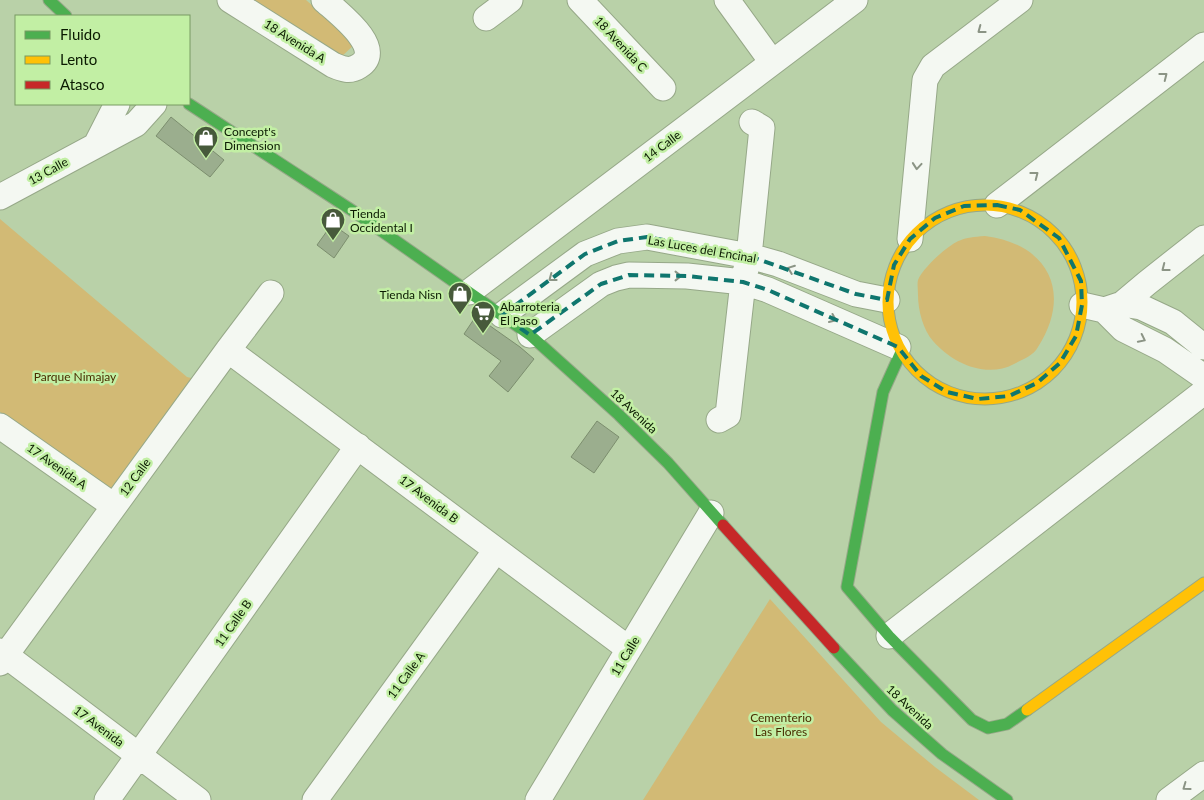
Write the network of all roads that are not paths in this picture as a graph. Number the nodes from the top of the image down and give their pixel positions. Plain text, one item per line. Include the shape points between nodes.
1 (49, 0) edge
2 (230, 0) edge
3 (324, 0) edge
4 (510, 0) edge
5 (580, 0) edge
6 (727, 0) edge
7 (855, 0) edge
8 (1020, 0) edge
9 (65, 15) edge
10 (486, 18) dead end
11 (1204, 45) edge
12 (772, 62) junction
13 (662, 88) dead end
14 (116, 105) edge
15 (153, 105) edge
16 (190, 105) edge
17 (752, 122) dead end
18 (96, 145) junction
19 (0, 197) edge
20 (997, 205) junction
21 (1204, 238) edge
22 (910, 239) junction
23 (585, 254) junction
24 (749, 256) junction
25 (743, 282) junction
26 (601, 284) junction
27 (469, 292) junction
28 (271, 293) dead end
29 (887, 300) junction
30 (1103, 307) junction
31 (502, 315) junction
32 (530, 335) junction
33 (1204, 347) edge
34 (228, 350) junction
35 (899, 350) junction
36 (1204, 377) edge
37 (1204, 392) edge
38 (719, 420) dead end
39 (0, 426) edge
40 (358, 446) junction
41 (114, 506) junction
42 (711, 513) junction
43 (496, 550) junction
44 (1204, 583) edge
45 (889, 636) junction
46 (629, 650) junction
47 (2, 657) edge
48 (139, 755) junction
49 (1204, 774) edge
50 (107, 800) edge
51 (198, 800) edge
52 (315, 800) edge
53 (538, 800) edge
54 (1007, 800) edge
55 (1169, 800) edge

1 - 9 street
2 - 3 street, 18 Avenida A via 333,65 353,70 363,64 368,54 366,43
4 - 10 street
5 - 13 street, 18 Avenida C
6 - 12 street
7 - 12 street, 14 Calle
8 -> 22 street via 933,66 925,80
20 -> 11 street
12 - 27 street, 14 Calle
14 - 18 street
15 - 18 street, 13 Calle via 136,124
16 - 27 street, 18 Avenida via 353,211
17 - 24 street via 762,128
18 - 19 street, 13 Calle
20 - 22 street via 964,206 935,218
20 - 30 street via 1020,210 1059,238 1072,258 1080,281
21 -> 30 street via 1147,283
22 - 29 street via 894,265
23 - 24 street, Las Luces del Encinal via 618,241 647,237
23 - 26 street
23 -> 31 street, Las Luces del Encinal
24 - 25 street
29 -> 24 street, Las Luces del Encinal via 856,294
26 -> 25 street, Las Luces del Encinal via 629,275 687,276
25 -> 35 street, Las Luces del Encinal via 768,290
25 - 38 street via 728,415
26 - 32 street, Las Luces del Encinal
27 - 31 street, 18 Avenida
28 - 34 street, 12 Calle
29 - 35 street via 891,330
30 - 33 street via 1141,307 1173,322
30 - 35 street via 1076,336 1060,363 1037,383 1009,396 978,399 947,392 921,376
30 -> 36 street via 1123,329 1165,350
31 - 32 street, 18 Avenida
32 - 42 street, 18 Avenida via 668,463
34 - 40 street, 17 Avenida B
34 - 41 street, 12 Calle
35 - 45 street via 883,392 848,587
37 - 45 street
39 - 41 street, 17 Avenida A
40 - 43 street, 17 Avenida B
40 - 48 street, 11 Calle B
41 - 47 street, 12 Calle
42 - 46 street, 11 Calle
42 - 54 street, 18 Avenida via 892,710 942,754
43 - 46 street, 17 Avenida B
43 - 52 street, 11 Calle A
44 - 45 street via 1007,724 988,728 972,720
46 - 53 street, 11 Calle
47 - 48 street, 17 Avenida
48 - 50 street, 11 Calle B
48 - 51 street, 17 Avenida
49 -> 55 street

